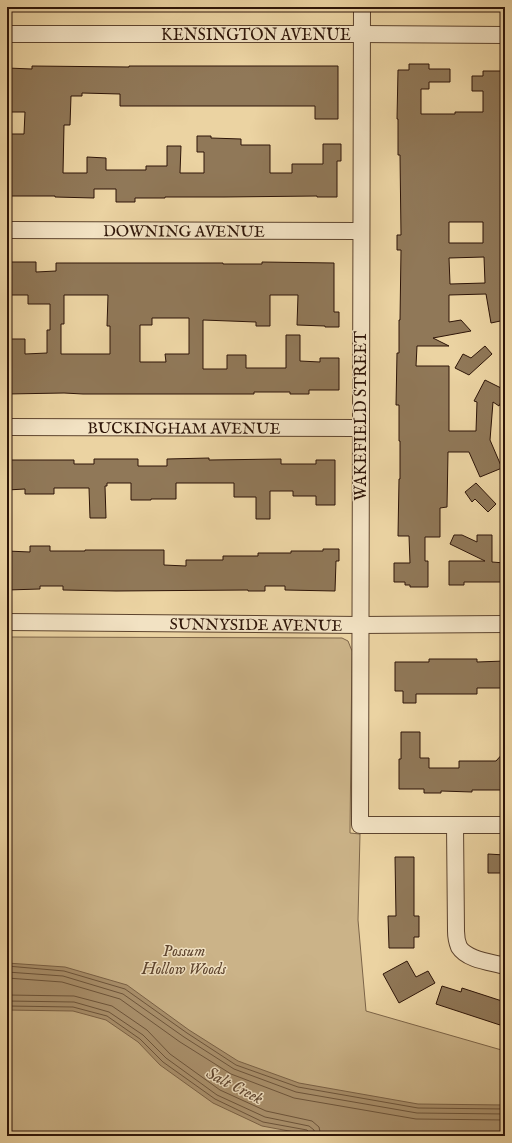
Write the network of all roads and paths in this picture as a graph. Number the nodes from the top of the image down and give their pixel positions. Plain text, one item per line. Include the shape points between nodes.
1 (362, 7) edge
2 (7, 34) edge
3 (362, 34) junction
4 (505, 35) edge
5 (7, 230) edge
6 (361, 231) junction
7 (7, 427) edge
8 (360, 428) junction
9 (7, 622) edge
10 (505, 624) edge
11 (360, 625) junction
12 (455, 825) junction
13 (505, 826) edge
14 (505, 966) edge

1 - 3 street, WAKEFIELD STREET
2 - 3 street, KENSINGTON AVENUE
3 - 4 street, KENSINGTON AVENUE
3 - 6 street, WAKEFIELD STREET
5 - 6 street, DOWNING AVENUE
6 - 8 street, WAKEFIELD STREET
7 - 8 street, BUCKINGHAM AVENUE
8 - 11 street, WAKEFIELD STREET
9 - 11 street, SUNNYSIDE AVENUE
10 - 11 street, SUNNYSIDE AVENUE
11 - 12 street, WAKEFIELD STREET via 360,825
12 - 13 street
12 - 14 street via 456,931 459,947 470,957

